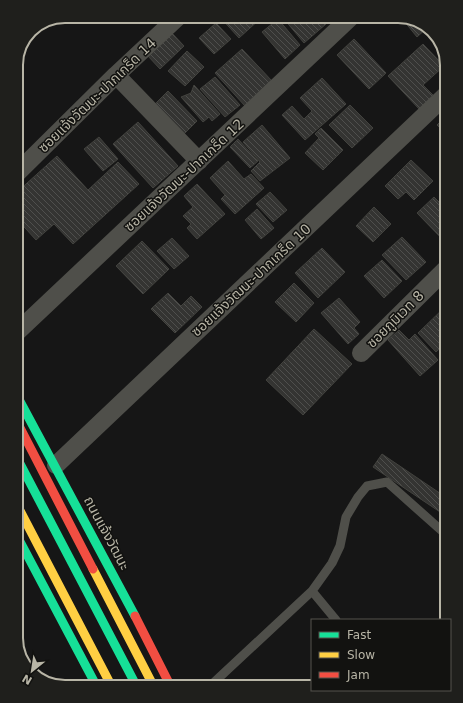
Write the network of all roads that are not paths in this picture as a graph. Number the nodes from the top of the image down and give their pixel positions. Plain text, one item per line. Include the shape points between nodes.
1 (172, 23) edge
2 (345, 23) edge
3 (116, 75) junction
4 (440, 101) edge
5 (199, 161) junction
6 (23, 164) edge
7 (440, 275) edge
8 (23, 326) edge
9 (361, 353) dead end
10 (23, 410) edge
11 (23, 431) edge
12 (23, 469) edge
13 (51, 473) junction
14 (23, 516) edge
15 (440, 529) edge
16 (23, 547) edge
17 (312, 591) junction
18 (335, 619) edge
19 (93, 680) edge
20 (108, 680) edge
21 (133, 680) edge
22 (151, 680) edge
23 (167, 680) edge
24 (217, 680) edge

1 - 3 street, ซอยแจ้งวัฒนะ-ปากเกร็ด 14
2 - 5 street, ซอยแจ้งวัฒนะ-ปากเกร็ด 12
3 - 5 street
3 - 6 street, ซอยแจ้งวัฒนะ-ปากเกร็ด 14
4 - 13 street, ซอยแจ้งวัฒนะ-ปากเกร็ด 10
5 - 8 street, ซอยแจ้งวัฒนะ-ปากเกร็ด 12
7 - 9 street, ซอยภูมิเวท 8
10 - 13 main road, ถนนแจ้งวัฒนะ
11 - 13 main road
12 - 21 main road
13 - 22 main road
13 - 23 main road, ถนนแจ้งวัฒนะ
14 - 20 main road
15 - 17 lane via 387,482 367,486 346,517 340,546 332,563
16 - 19 main road
17 - 18 lane
17 - 24 lane

